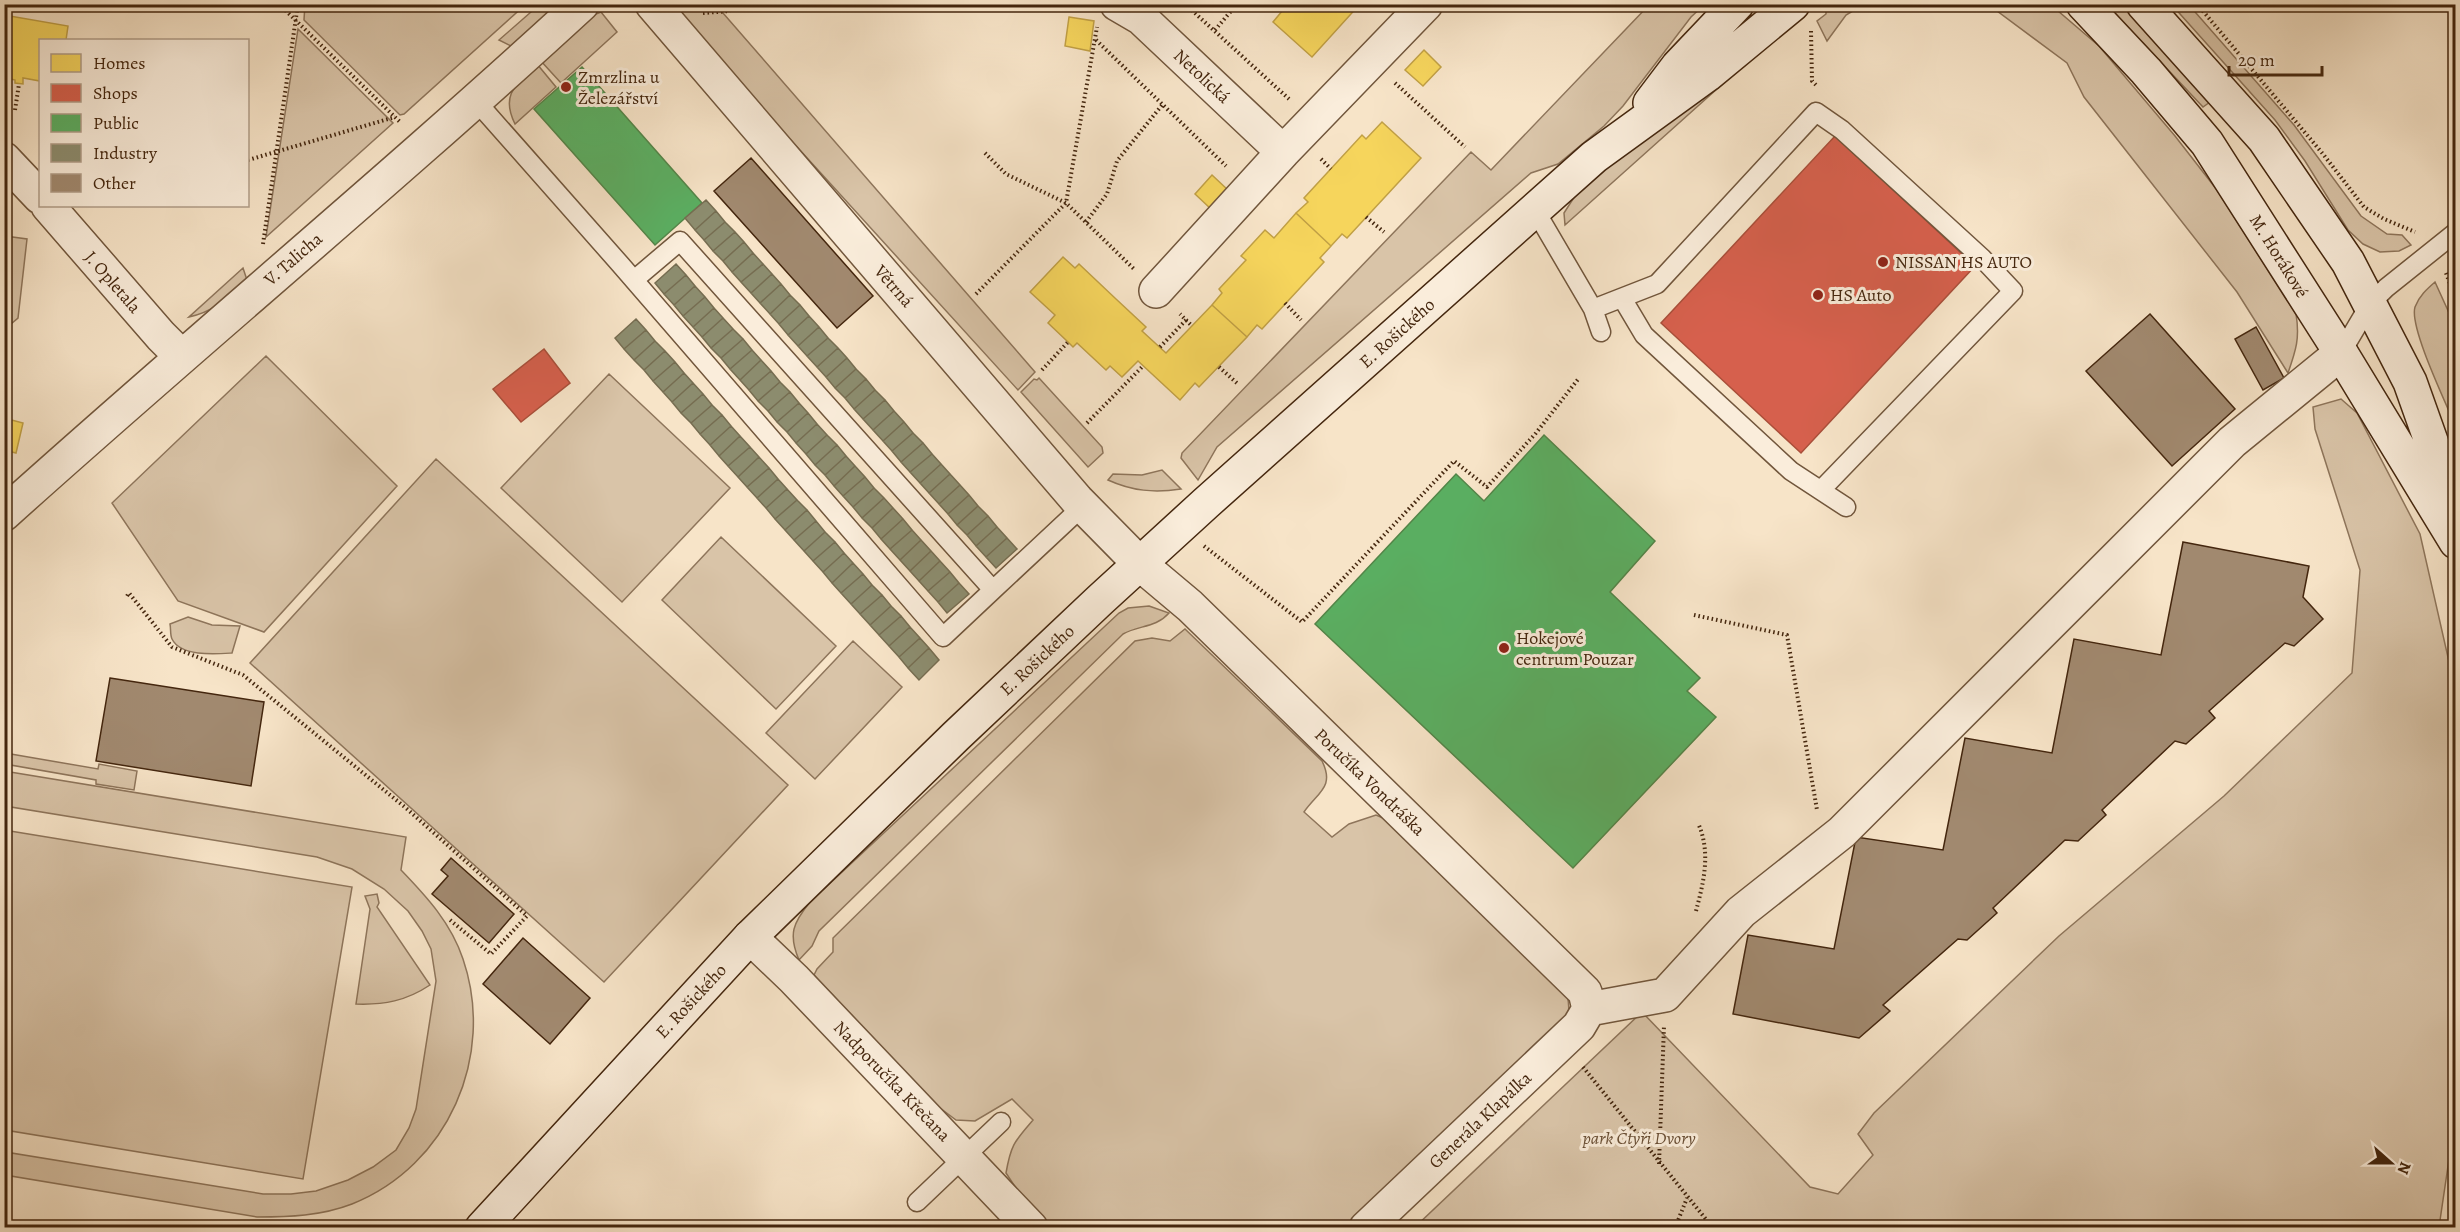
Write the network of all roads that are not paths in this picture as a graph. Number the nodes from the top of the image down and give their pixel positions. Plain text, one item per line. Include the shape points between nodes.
1 (582, 4) edge
2 (652, 4) edge
3 (1426, 4) edge
4 (1737, 4) edge
5 (2083, 4) edge
6 (2143, 4) edge
7 (1108, 10) edge
8 (1802, 14) edge
9 (476, 101) junction
10 (1629, 130) junction
11 (1283, 152) junction
12 (4, 159) edge
13 (39, 196) edge
14 (49, 207) edge
15 (1535, 210) junction
16 (2456, 232) edge
17 (634, 280) junction
18 (1156, 291) road end
19 (1622, 298) junction
20 (2370, 304) junction
21 (1593, 309) junction
22 (1601, 332) dead end
23 (2341, 353) junction
24 (181, 356) junction
25 (1821, 490) junction
26 (1083, 506) junction
27 (1846, 507) dead end
28 (4, 514) edge
29 (2452, 535) edge
30 (1140, 564) junction
31 (993, 590) junction
32 (750, 938) junction
33 (1589, 1009) junction
34 (1002, 1122) dead end
35 (965, 1158) junction
36 (917, 1202) dead end
37 (482, 1227) edge
38 (1031, 1227) edge
39 (1366, 1227) edge

1 - 9 street, V. Talicha
2 - 26 street, Větrná
3 - 11 street
4 - 10 street, E. Rošického via 1678,66
5 - 23 street, M. Horákové via 2146,70 2207,143
6 - 20 street, M. Horákové via 2264,139 2348,262
7 - 11 street, Netolická via 1141,18
8 - 10 street, E. Rošického
9 - 17 lane
9 - 24 street, V. Talicha
10 - 15 street, E. Rošického
11 - 18 street
12 - 13 street
14 - 24 street, J. Opletala
15 - 21 lane
15 - 30 street, E. Rošického
16 - 20 lane
17 - 31 lane via 680,241
17 - 31 lane via 944,638
19 - 21 lane
19 - 25 lane via 1644,335 1791,471
19 - 25 lane via 1657,284 1816,112 1842,130 1982,258 2013,291
20 - 23 lane
20 - 29 street, M. Horákové via 2410,382 2441,469
21 - 22 lane
23 - 29 street, M. Horákové
23 - 33 street via 2232,442 1842,832 1741,912 1665,995
24 - 28 street, V. Talicha
25 - 27 lane
26 - 30 street, Větrná
26 - 31 lane
30 - 32 street, E. Rošického via 956,736
30 - 33 street, Poručíka Vondráška via 1190,606 1585,992
32 - 35 street, Nadporučíka Křečana
32 - 37 street, E. Rošického
33 - 39 street, Generála Klapálka via 1579,1026
34 - 35 lane
35 - 36 lane
35 - 38 street, Nadporučíka Křečana

